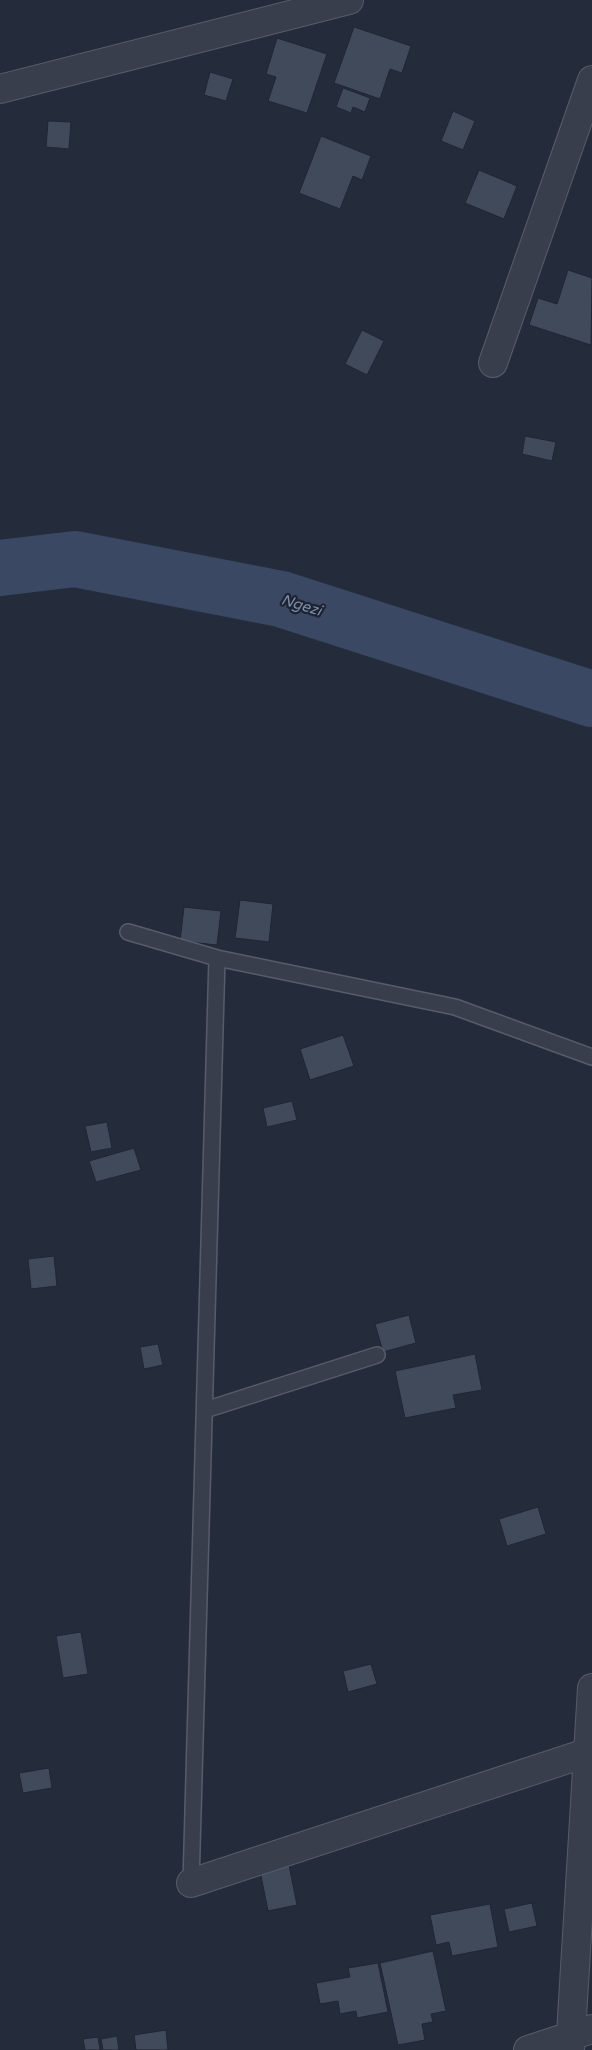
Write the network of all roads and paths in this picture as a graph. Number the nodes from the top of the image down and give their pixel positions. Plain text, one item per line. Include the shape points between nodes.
1 (349, 0) edge
2 (592, 80) edge
3 (0, 89) edge
4 (494, 363) dead end
5 (128, 932) dead end
6 (217, 958) junction
7 (592, 1057) edge
8 (377, 1355) dead end
9 (205, 1410) junction
10 (592, 1688) edge
11 (589, 1752) edge
12 (191, 1883) joint
13 (578, 2038) edge
14 (528, 2050) edge

1 - 3 street
2 - 4 street
5 - 6 lane
6 - 7 lane via 454,1008
6 - 9 lane
8 - 9 lane
9 - 12 lane
10 - 11 street
11 - 12 street
11 - 13 street
13 - 14 street

